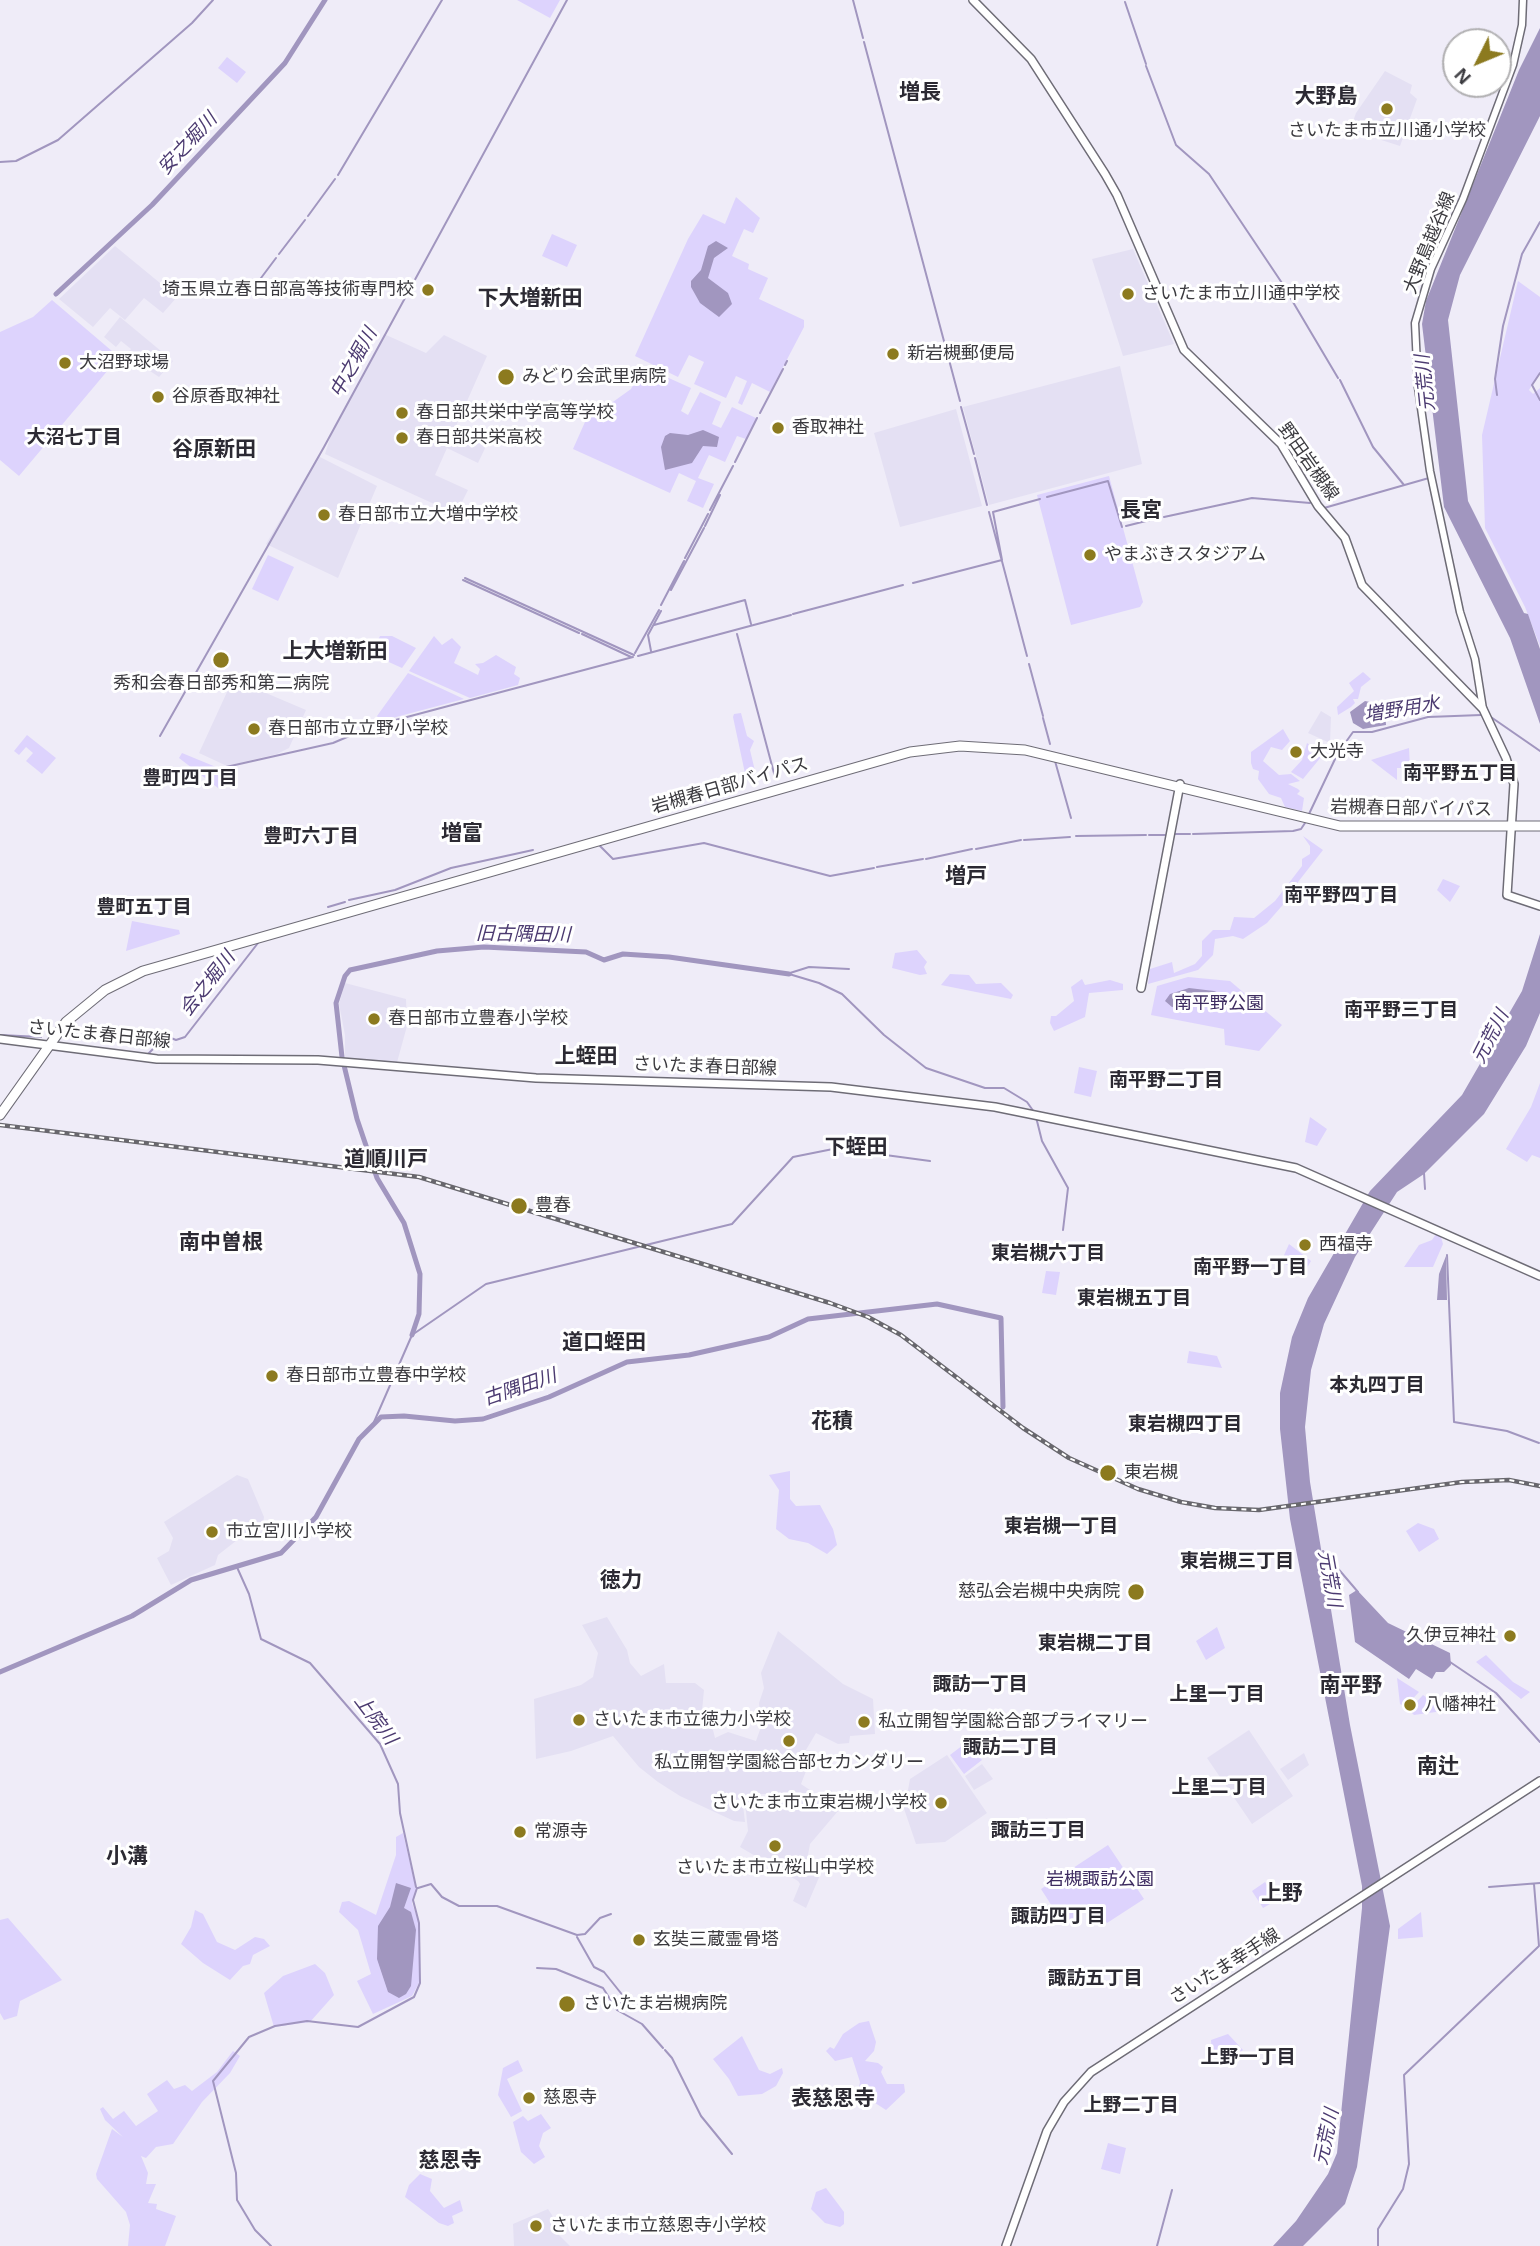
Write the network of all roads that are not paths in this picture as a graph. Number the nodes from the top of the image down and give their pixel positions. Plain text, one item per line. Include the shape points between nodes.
1 (973, 0) edge
2 (1523, 0) edge
3 (1483, 709) junction
4 (1179, 786) junction
5 (1540, 823) edge
6 (1513, 824) junction
7 (1540, 906) edge
8 (1141, 988) dead end
9 (0, 1039) edge
10 (46, 1045) junction
11 (0, 1107) edge
12 (0, 1115) edge
13 (1540, 1276) edge
14 (1540, 1781) edge
15 (1006, 2246) edge

1 - 3 main road, 野田岩槻線 via 1031,59 1105,174 1184,350 1280,443 1318,506 1345,538 1363,585
2 - 3 main road, 大野島越谷線 via 1513,65 1463,199 1431,269 1415,323 1430,471
3 - 6 main road, 野田岩槻線 via 1514,784
4 - 6 highway, 岩槻春日部バイパス via 1340,827
4 - 8 main road
4 - 10 highway, 岩槻春日部バイパス via 1006,743 961,741 909,748 142,967 87,998 63,1019
5 - 6 highway, 岩槻春日部バイパス
6 - 7 main road, 野田岩槻線 via 1507,895
9 - 10 main road, さいたま春日部線
10 - 11 highway, 岩槻春日部バイパス
10 - 12 highway, 岩槻春日部バイパス
10 - 13 main road, さいたま春日部線 via 157,1059 343,1062 536,1078 831,1087 983,1105 1283,1164
14 - 15 main road, さいたま幸手線 via 1105,2060 1079,2083 1058,2111 1042,2142

